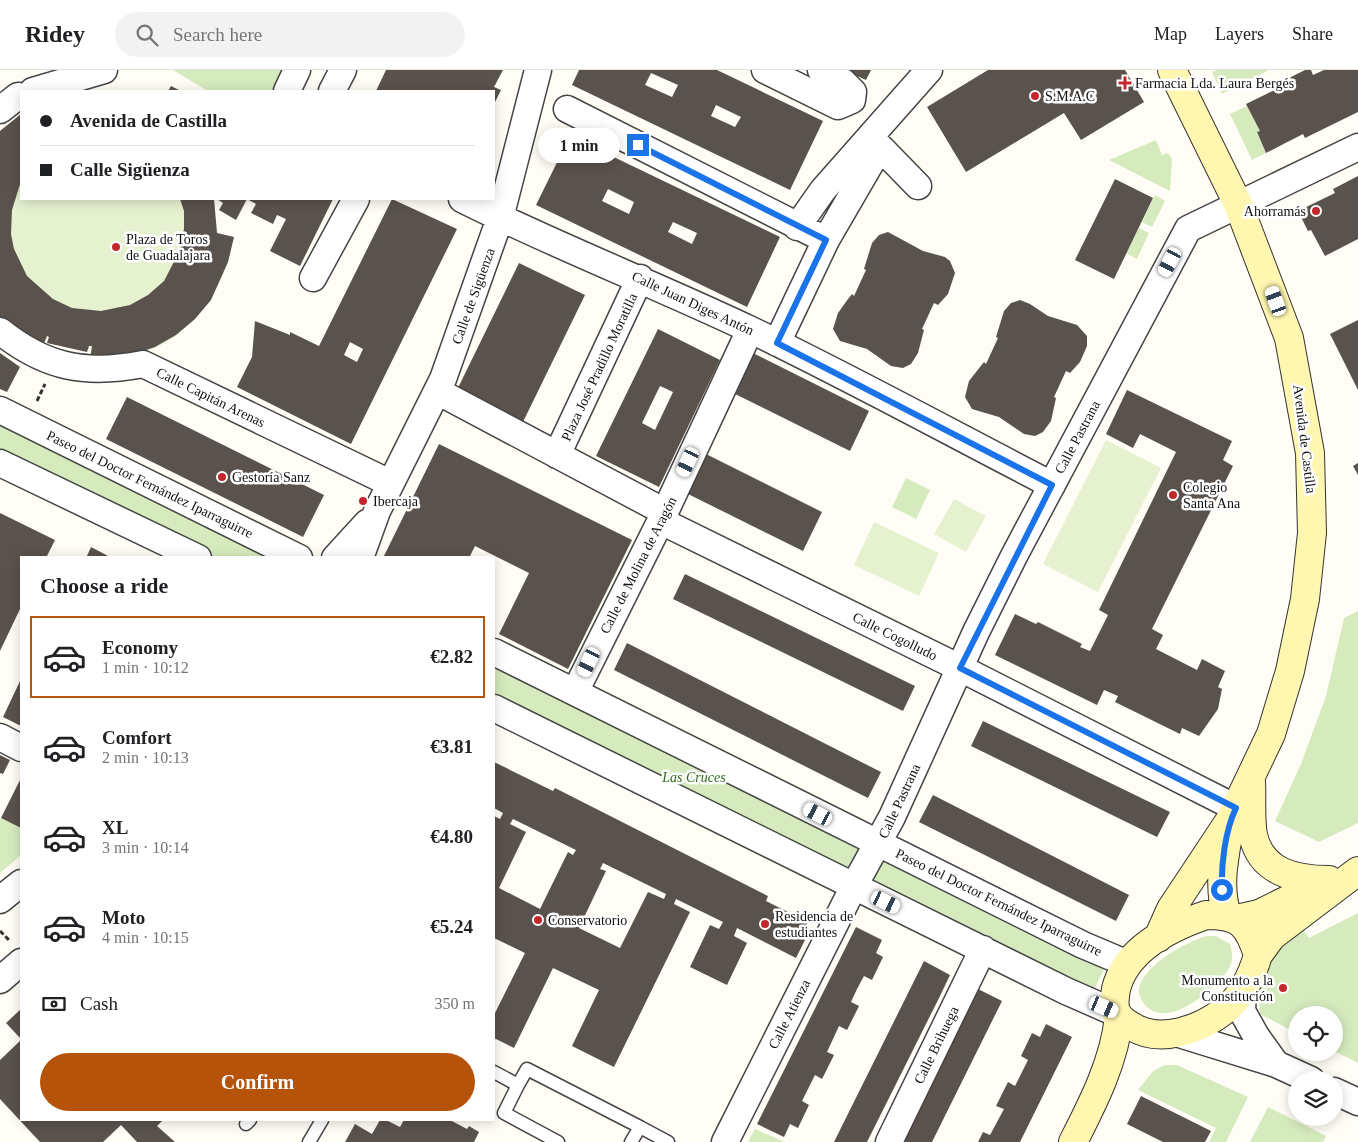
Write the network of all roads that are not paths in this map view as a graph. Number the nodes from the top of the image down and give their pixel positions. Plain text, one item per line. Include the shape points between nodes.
1 (104, 70) edge
2 (297, 70) edge
3 (343, 70) edge
4 (538, 70) edge
5 (765, 70) edge
6 (820, 70) edge
7 (929, 70) edge
8 (1172, 70) edge
9 (40, 90) edge
10 (287, 90) edge
11 (333, 90) edge
12 (567, 109) dead end
13 (1358, 147) edge
14 (918, 186) dead end
15 (355, 200) edge
16 (464, 200) edge
17 (1238, 204) junction
18 (500, 218) junction
19 (797, 227) junction
20 (826, 240) junction
21 (313, 278) dead end
22 (640, 278) junction
23 (750, 330) junction
24 (0, 332) edge
25 (777, 343) junction
26 (437, 391) junction
27 (0, 410) edge
28 (557, 455) junction
29 (0, 463) edge
30 (390, 483) junction
31 (1052, 485) junction
32 (377, 510) junction
33 (663, 516) junction
34 (194, 556) edge
35 (296, 556) edge
36 (337, 556) edge
37 (361, 556) edge
38 (495, 652) edge
39 (960, 668) junction
40 (575, 692) junction
41 (495, 708) edge
42 (0, 737) edge
43 (20, 747) edge
44 (1251, 780) junction
45 (1233, 814) junction
46 (879, 843) junction
47 (1357, 871) edge
48 (1329, 880) junction
49 (20, 884) edge
50 (854, 886) junction
51 (0, 900) edge
52 (1232, 917) junction
53 (1158, 938) junction
54 (983, 949) junction
55 (1258, 955) junction
56 (20, 963) edge
57 (1128, 964) junction
58 (0, 980) edge
59 (1243, 990) junction
60 (1118, 1014) junction
61 (1176, 1033) junction
62 (1149, 1034) junction
63 (1276, 1064) junction
64 (1291, 1071) edge
65 (495, 1073) edge
66 (518, 1085) junction
67 (1343, 1095) edge
68 (1358, 1102) edge
69 (1090, 1107) junction
70 (321, 1121) edge
71 (640, 1127) junction
72 (309, 1142) edge
73 (558, 1142) edge
74 (632, 1142) edge
75 (668, 1142) edge
76 (725, 1142) edge
77 (888, 1142) edge
78 (1074, 1142) edge

1 - 9 street
2 - 10 street
3 - 11 street
4 - 18 street, Calle de Sigüenza
5 - 6 street via 838,106 852,100 853,92 843,82
7 - 19 street via 823,190
8 - 17 street, Avenida de Castilla
12 - 19 street
13 - 17 street, Calle Pastrana
14 - 20 street via 880,147
15 - 21 street
16 - 18 street, Calle Juan Diges Antón
17 - 31 street, Calle Pastrana via 1188,229
17 - 44 street, Avenida de Castilla via 1289,338 1310,453 1313,492 1305,599 1294,653 1271,734
18 - 22 street, Calle Juan Diges Antón
18 - 26 street, Calle de Sigüenza
19 - 20 street
20 - 25 street
22 - 23 street, Calle Juan Diges Antón
22 - 28 street, Plaza José Pradillo Moratilla
23 - 25 street, Calle Juan Diges Antón
23 - 33 street, Calle de Molina de Aragón
24 - 30 street, Calle Capitán Arenas via 20,348 55,364 84,370 114,370 143,364
25 - 31 street, Calle Juan Diges Antón
26 - 28 street, Plaza José Pradillo Moratilla
26 - 30 street, Calle de Sigüenza
27 - 35 street, Paseo del Doctor Fernández Iparraguirre
28 - 33 street, Plaza José Pradillo Moratilla
29 - 34 street
30 - 32 street, Calle de Sigüenza
31 - 39 street, Calle Pastrana
32 - 36 street, Calle de Sigüenza
32 - 37 street, Calle de Sigüenza
33 - 39 street, Calle Cogolludo
33 - 40 street, Calle de Molina de Aragón
38 - 40 street, Paseo del Doctor Fernández Iparraguirre
39 - 45 street, Calle Cogolludo
39 - 46 street, Calle Pastrana
40 - 46 street, Paseo del Doctor Fernández Iparraguirre
41 - 50 street
42 - 43 street
44 - 45 street, Avenida de Castilla
44 - 48 street via 1253,836 1270,865 1286,875 1307,880
45 - 52 street, Avenida de Castilla via 1222,878 1223,902
45 - 53 street, Avenida de Castilla via 1171,909
46 - 50 street, Calle Pastrana
46 - 57 street, Paseo del Doctor Fernández Iparraguirre via 1074,941
47 - 48 street
47 - 55 street via 1272,936
48 - 52 street via 1258,914
49 - 51 street
50 - 54 street
50 - 76 street, Calle Atienza
52 - 53 street via 1206,915 1183,923
52 - 55 street via 1252,936
53 - 57 street
54 - 60 street
54 - 77 street, Calle Brihuega
55 - 59 street
56 - 58 street
57 - 60 street via 1114,1000
59 - 61 street via 1225,1010
59 - 63 street via 1242,1011
60 - 62 street via 1126,1024
60 - 69 street via 1111,1053
61 - 62 street
61 - 63 street
62 - 69 street via 1126,1054
63 - 64 street
65 - 66 lane
66 - 71 lane via 527,1068
66 - 73 lane via 504,1113
67 - 68 street
69 - 78 street
70 - 72 lane
71 - 74 lane
71 - 75 lane

